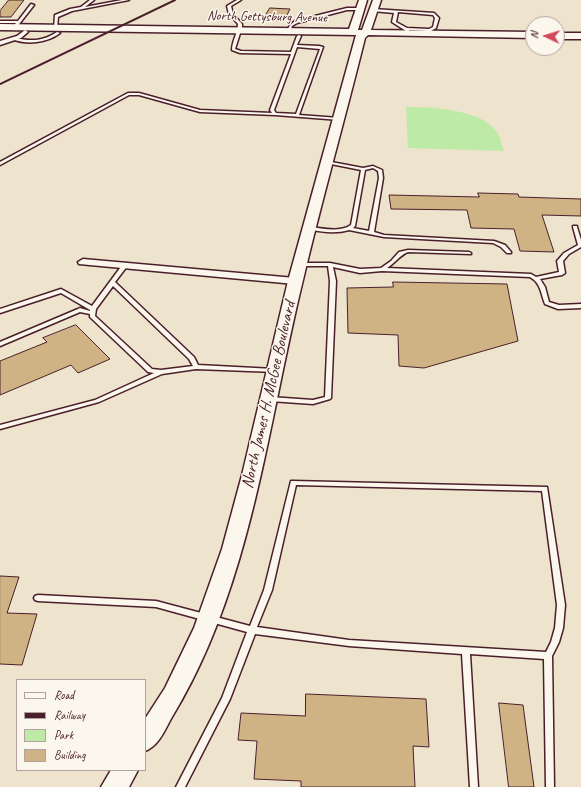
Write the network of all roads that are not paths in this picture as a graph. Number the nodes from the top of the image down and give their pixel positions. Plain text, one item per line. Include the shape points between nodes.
1 (92, 0) edge
2 (127, 0) edge
3 (240, 0) edge
4 (363, 0) edge
5 (377, 0) edge
6 (32, 5) dead end
7 (81, 8) junction
8 (359, 9) junction
9 (373, 10) junction
10 (394, 11) junction
11 (0, 22) edge
12 (16, 25) junction
13 (0, 27) edge
14 (56, 30) junction
15 (289, 31) junction
16 (407, 31) junction
17 (0, 32) edge
18 (25, 32) junction
19 (431, 32) junction
20 (239, 33) junction
21 (360, 34) junction
22 (525, 35) edge
23 (565, 36) edge
24 (581, 36) edge
25 (14, 39) junction
26 (525, 40) edge
27 (298, 41) junction
28 (565, 41) edge
29 (581, 41) edge
30 (0, 44) edge
31 (293, 53) junction
32 (275, 114) junction
33 (298, 116) junction
34 (338, 119) junction
35 (328, 162) junction
36 (0, 164) edge
37 (363, 169) junction
38 (575, 227) dead end
39 (309, 228) junction
40 (350, 229) junction
41 (371, 234) junction
42 (509, 252) dead end
43 (469, 253) dead end
44 (83, 262) dead end
45 (299, 264) junction
46 (125, 265) junction
47 (330, 265) junction
48 (382, 269) junction
49 (537, 278) junction
50 (295, 281) junction
51 (112, 282) junction
52 (581, 306) edge
53 (0, 311) edge
54 (92, 311) junction
55 (0, 344) edge
56 (196, 367) junction
57 (161, 372) junction
58 (274, 372) junction
59 (268, 399) junction
60 (0, 427) edge
61 (38, 598) dead end
62 (209, 618) junction
63 (252, 630) junction
64 (466, 652) junction
65 (548, 656) junction
66 (146, 738) edge
67 (125, 771) edge
68 (114, 787) edge
69 (180, 787) edge
70 (474, 787) edge
71 (550, 787) edge

1 - 7 lane
2 - 7 lane
3 - 20 lane via 229,8 240,24
4 - 8 main road, North James H. McGee Boulevard
5 - 9 main road, North James H. McGee Boulevard
6 - 12 lane
7 - 14 lane via 56,16
8 - 15 lane via 347,9 296,22
8 - 21 main road, North James H. McGee Boulevard
9 - 10 lane
9 - 21 main road, North James H. McGee Boulevard
10 - 16 lane via 397,12 394,22
10 - 19 lane via 434,14 437,18
11 - 12 lane
12 - 13 main road, North Gettysburg Avenue
12 - 14 main road, North Gettysburg Avenue
14 - 18 main road, North Gettysburg Avenue
14 - 20 main road, North Gettysburg Avenue
14 - 25 lane via 49,40 32,42
15 - 20 main road, North Gettysburg Avenue
15 - 21 main road, North Gettysburg Avenue
16 - 19 main road, North Gettysburg Avenue
16 - 21 main road, North Gettysburg Avenue
17 - 18 main road, North Gettysburg Avenue
18 - 25 street
19 - 22 main road, North Gettysburg Avenue
20 - 27 main road, North Gettysburg Avenue
20 - 31 lane via 233,49 235,51
21 - 26 main road, North Gettysburg Avenue
21 - 27 main road, North Gettysburg Avenue
21 - 34 main road, North James H. McGee Boulevard
23 - 24 main road
25 - 30 street
27 - 31 lane
27 - 33 lane via 322,48
28 - 29 main road
31 - 32 lane via 272,110
32 - 33 lane
32 - 36 lane via 208,112 139,94 128,94
33 - 34 lane
34 - 35 main road, North James H. McGee Boulevard
35 - 37 lane
35 - 39 main road, North James H. McGee Boulevard
37 - 40 lane via 353,226
37 - 41 lane via 373,167 382,173
38 - 49 lane via 580,245 564,255 560,261 562,273
39 - 40 lane
39 - 45 main road, North James H. McGee Boulevard
40 - 41 lane
41 - 42 lane via 494,242
43 - 48 lane via 408,251 401,253
44 - 46 street
45 - 47 lane
45 - 50 main road, North James H. McGee Boulevard
46 - 50 street
46 - 51 lane
47 - 48 lane via 360,271
47 - 59 lane via 333,282 328,398 313,402
48 - 49 lane
49 - 52 lane via 541,282 547,303 558,307
50 - 58 main road, North James H. McGee Boulevard
51 - 54 lane
51 - 56 lane via 192,358
53 - 54 lane via 61,291
54 - 55 lane via 80,310
54 - 57 lane via 92,316 150,371
56 - 57 lane
56 - 58 lane
57 - 60 lane via 97,400
58 - 59 main road, North James H. McGee Boulevard
59 - 62 main road, North James H. McGee Boulevard via 232,549
61 - 62 lane via 156,604
62 - 63 lane
62 - 66 main road, North James H. McGee Boulevard via 173,695
63 - 64 lane via 349,643
63 - 65 lane via 268,590 293,483 545,489 561,605 556,642
63 - 69 lane via 226,699
64 - 65 lane
64 - 70 lane
65 - 71 lane
67 - 68 main road

